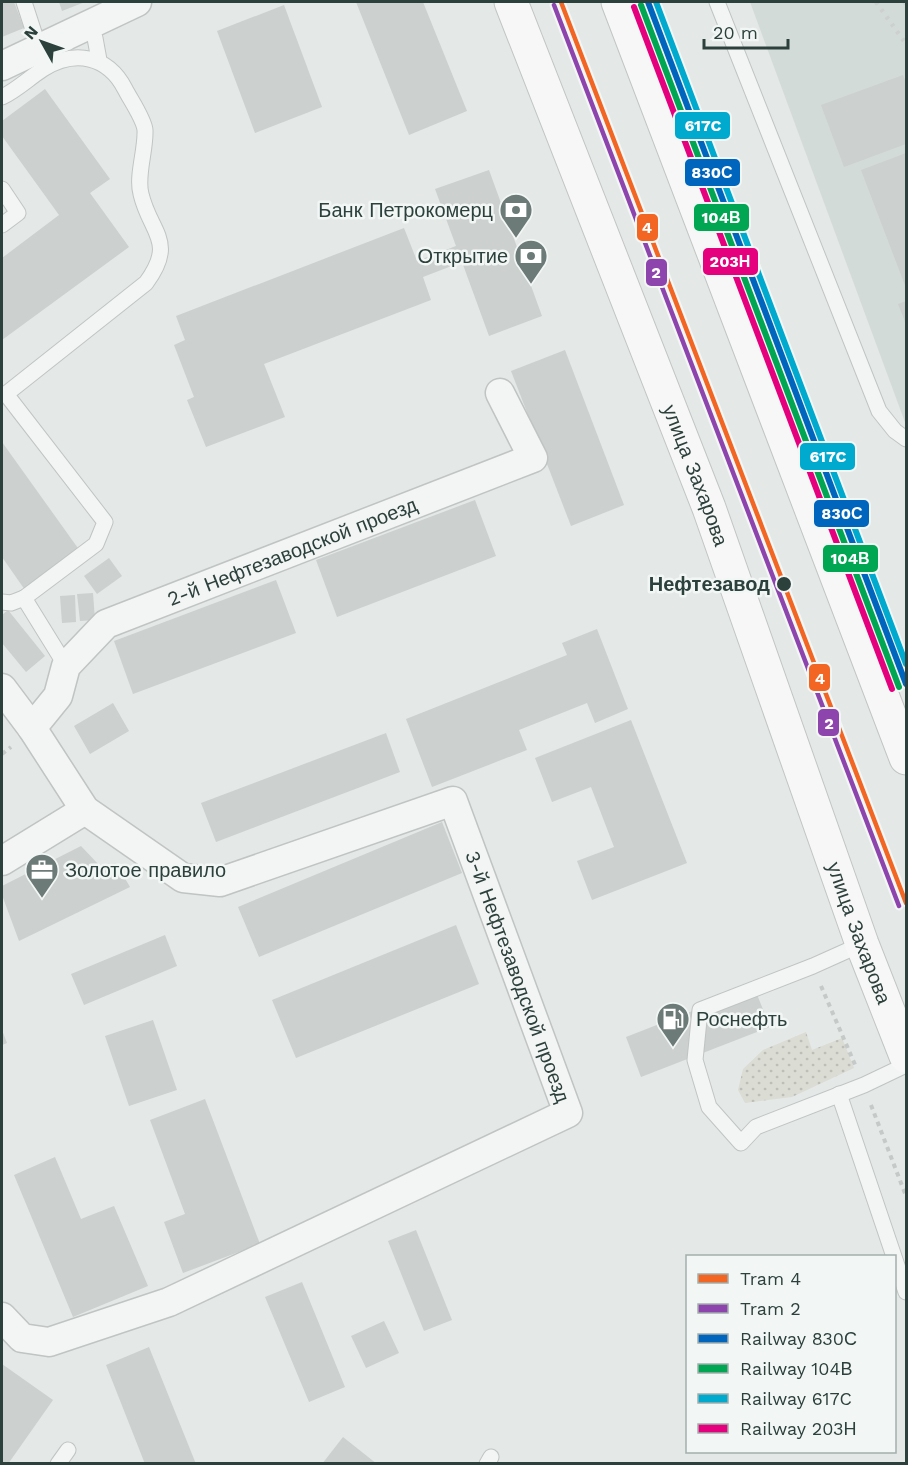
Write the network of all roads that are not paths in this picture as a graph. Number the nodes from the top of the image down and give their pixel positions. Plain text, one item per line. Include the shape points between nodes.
1 (24, 2) edge
2 (137, 2) edge
3 (511, 2) edge
4 (618, 2) edge
5 (717, 2) edge
6 (87, 24) junction
7 (39, 48) junction
8 (99, 60) junction
9 (2, 66) edge
10 (2, 97) edge
11 (2, 189) edge
12 (2, 225) edge
13 (500, 393) dead end
14 (906, 439) edge
15 (24, 598) junction
16 (2, 602) edge
17 (66, 666) junction
18 (2, 688) edge
19 (32, 728) junction
20 (906, 758) edge
21 (86, 810) junction
22 (2, 861) edge
23 (862, 944) junction
24 (906, 1056) edge
25 (906, 1065) edge
26 (839, 1094) junction
27 (893, 1255) edge
28 (896, 1262) edge
29 (906, 1292) edge
30 (2, 1317) edge
31 (68, 1450) dead end
32 (58, 1464) edge

1 - 7 lane
2 - 6 street
3 - 23 main road, улица Захарова via 709,508
4 - 20 main road
5 - 14 lane via 879,411
6 - 7 street
6 - 8 lane via 95,38
7 - 9 street
8 - 10 lane via 68,60 45,68
8 - 15 lane via 118,76 145,128 140,193 161,242 158,267 146,283 6,394 105,522 96,544
11 - 12 lane via 18,213
13 - 17 street, 2-й Нефтезаводской проезд via 533,458 106,624
15 - 16 lane
15 - 17 lane
17 - 19 street, 2-й Нефтезаводской проезд via 58,696
18 - 19 street
19 - 21 street
21 - 22 street
21 - 30 street, 3-й Нефтезаводской проезд via 183,878 220,882 453,801 568,1113 169,1302 49,1342 22,1338
23 - 24 main road, улица Захарова
23 - 26 lane via 700,1010 695,1060 709,1107 741,1143 756,1127
25 - 26 lane
26 - 27 lane
28 - 29 lane
31 - 32 lane

